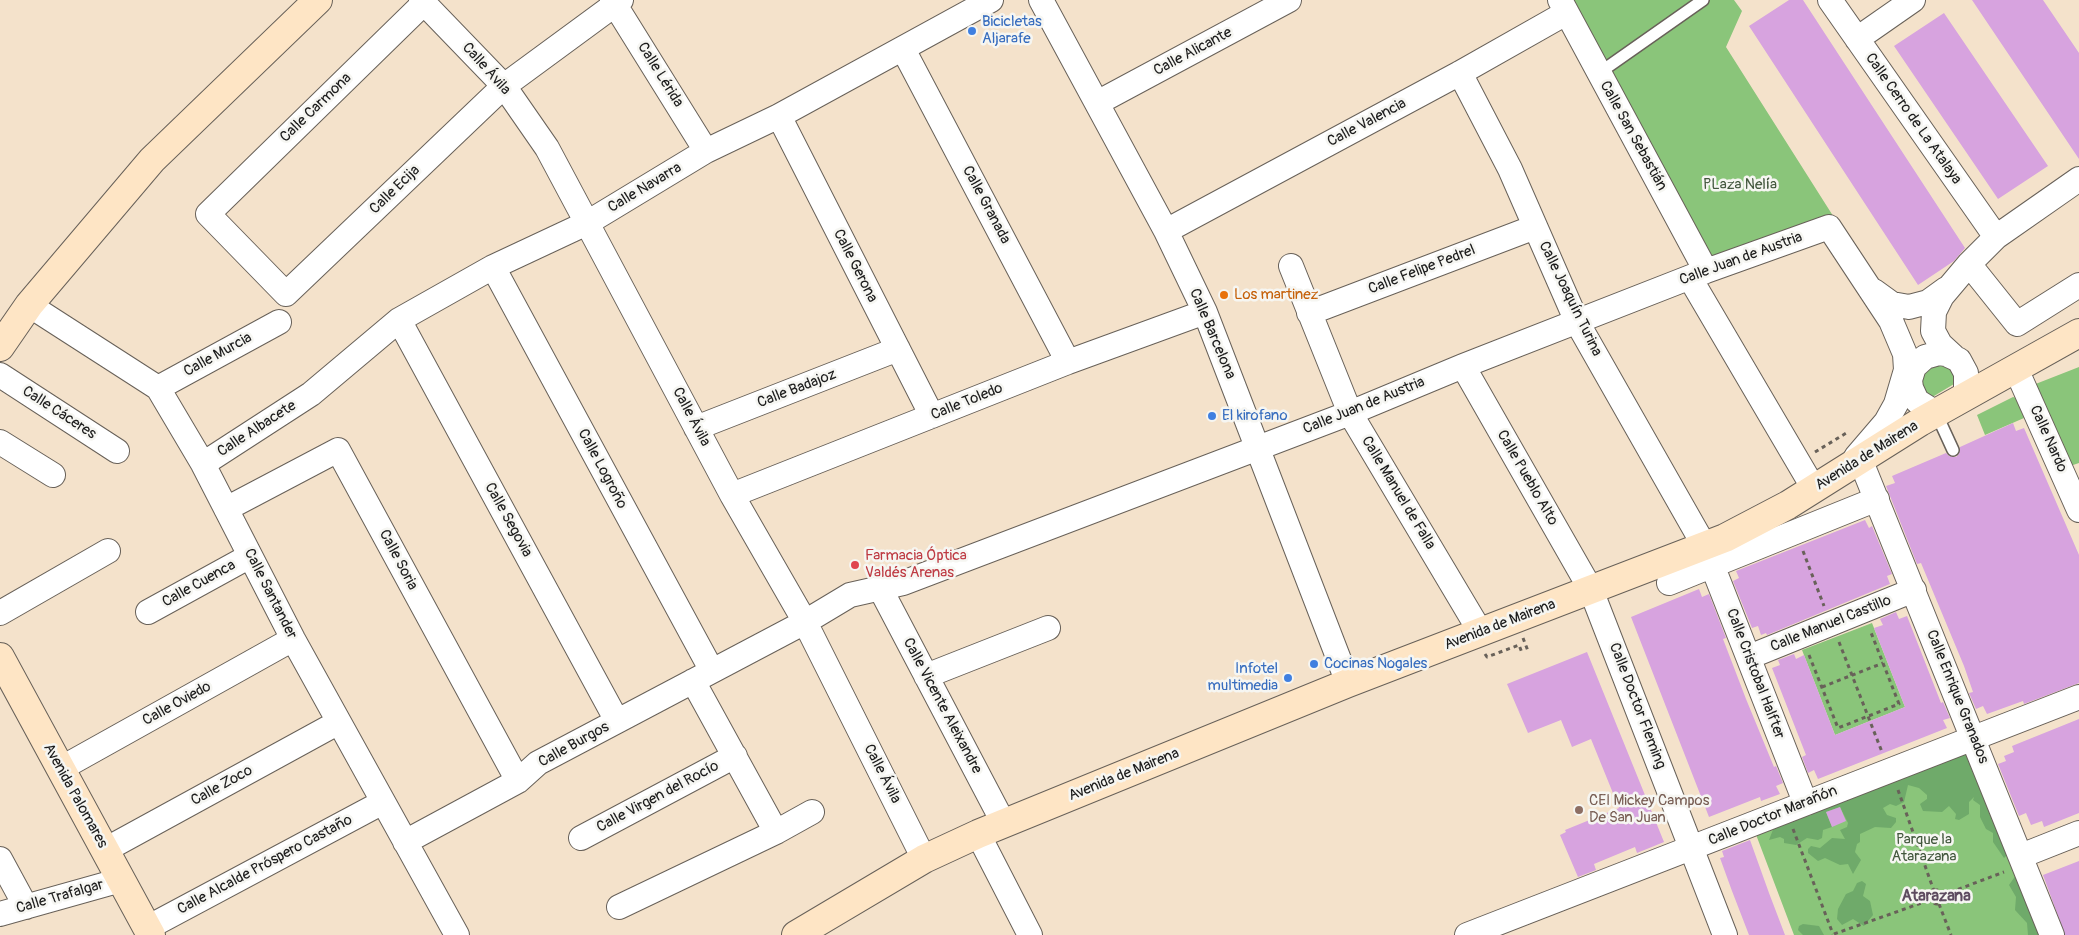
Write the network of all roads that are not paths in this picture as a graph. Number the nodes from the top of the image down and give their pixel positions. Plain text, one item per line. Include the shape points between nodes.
1 (318, 0) edge
2 (991, 0) edge
3 (1042, 0) edge
4 (1289, 0) edge
5 (1703, 0) edge
6 (1830, 0) edge
7 (1913, 0) edge
8 (423, 1) edge
9 (616, 1) edge
10 (1563, 6) edge
11 (1857, 39) junction
12 (903, 49) junction
13 (1460, 73) junction
14 (1599, 73) junction
15 (504, 86) junction
16 (1097, 103) junction
17 (779, 116) junction
18 (706, 151) junction
19 (2079, 179) edge
20 (587, 223) junction
21 (1535, 226) junction
22 (1166, 231) junction
23 (1996, 237) junction
24 (1969, 264) junction
25 (1291, 266) dead end
26 (492, 267) junction
27 (1698, 274) junction
28 (1952, 282) junction
29 (2079, 285) edge
30 (1870, 286) junction
31 (286, 294) joint
32 (29, 305) junction
33 (1922, 309) junction
34 (1205, 312) junction
35 (1309, 313) junction
36 (399, 320) junction
37 (279, 322) dead end
38 (1577, 322) junction
39 (2079, 332) edge
40 (1936, 338) junction
41 (0, 347) edge
42 (898, 350) junction
43 (1952, 356) junction
44 (1905, 358) junction
45 (1068, 362) junction
46 (1463, 366) junction
47 (2016, 369) junction
48 (0, 375) edge
49 (158, 388) junction
50 (1910, 388) junction
51 (311, 394) joint
52 (1966, 396) junction
53 (1350, 413) junction
54 (1936, 413) junction
55 (932, 416) junction
56 (696, 428) junction
57 (0, 442) edge
58 (1258, 447) junction
59 (1953, 450) dead end
60 (117, 451) dead end
61 (203, 464) junction
62 (1849, 466) junction
63 (53, 475) dead end
64 (2072, 477) edge
65 (1814, 489) junction
66 (732, 495) junction
67 (1877, 498) junction
68 (226, 509) junction
69 (2079, 510) edge
70 (108, 551) dead end
71 (250, 556) junction
72 (1709, 556) junction
73 (1669, 583) dead end
74 (880, 588) junction
75 (1591, 590) junction
76 (1914, 590) junction
77 (148, 612) dead end
78 (0, 613) edge
79 (805, 622) junction
80 (1048, 628) dead end
81 (1481, 633) junction
82 (293, 640) junction
83 (0, 657) edge
84 (1748, 657) junction
85 (702, 676) junction
86 (926, 676) junction
87 (1348, 683) junction
88 (2079, 697) edge
89 (617, 721) junction
90 (339, 722) junction
91 (1973, 737) junction
92 (735, 756) junction
93 (60, 769) junction
94 (518, 781) junction
95 (383, 802) junction
96 (1795, 806) junction
97 (812, 812) dead end
98 (1004, 824) junction
99 (776, 832) junction
100 (2079, 833) edge
101 (978, 834) junction
102 (580, 838) dead end
103 (405, 842) junction
104 (1692, 848) junction
105 (105, 850) junction
106 (924, 858) junction
107 (0, 859) edge
108 (2022, 861) junction
109 (121, 880) junction
110 (26, 907) junction
111 (619, 907) dead end
112 (0, 914) edge
113 (149, 931) edge
114 (457, 935) edge
115 (796, 935) edge
116 (1030, 935) edge
117 (1467, 935) edge
118 (1725, 935) edge
119 (2052, 935) edge

1 - 32 street via 152,160
2 - 12 street, Calle Navarra
3 - 16 street, Calle Barcelona
4 - 16 street, Calle Alicante
5 - 14 lane
6 - 11 street, Calle Cerro de La Atalaya
7 - 11 street
8 - 15 street, Calle Ávila
8 - 31 street, Calle Carmona via 208,214
9 - 15 street, Calle Ecija
9 - 18 street, Calle Lérida
10 - 13 street, Calle Valencia
10 - 14 street, Calle San Sebastián
11 - 23 street, Calle Cerro de La Atalaya
12 - 17 street, Calle Navarra
12 - 45 street, Calle Granada
13 - 21 street, Calle Joaquín Turina via 1510,169
13 - 22 street, Calle Valencia
14 - 27 street, Calle San Sebastián
15 - 20 street, Calle Ávila via 547,148
15 - 31 street, Calle Ecija
16 - 22 street, Calle Barcelona
17 - 18 street, Calle Navarra
17 - 42 street, Calle Gerona
18 - 20 street, Calle Navarra
19 - 23 street
20 - 26 street, Calle Navarra
20 - 56 street, Calle Ávila
21 - 35 street, Calle Felipe Pedrel
21 - 38 street, Calle Joaquín Turina
22 - 34 street, Calle Barcelona
23 - 24 street
24 - 28 street
24 - 29 street via 2017,324
25 - 35 street, Calle Manuel de Falla
26 - 36 street, Calle Navarra
26 - 85 street, Calle Logroño
27 - 30 street, Calle Juan de Austria via 1829,227
27 - 38 street, Calle Juan de Austria
27 - 65 street, Calle San Sebastián
28 - 33 street
28 - 40 street via 1934,312 1932,323
30 - 33 street via 1892,304
30 - 44 street via 1897,330
32 - 41 street
32 - 49 street, Calle Santander
33 - 40 street
33 - 44 street via 1907,336
34 - 45 street, Calle Toledo
34 - 58 street, Calle Barcelona
35 - 53 street, Calle Manuel de Falla
36 - 51 street, Calle Navarra
36 - 89 street, Calle Segovia
37 - 49 street, Calle Murcia
38 - 46 street, Calle Juan de Austria
38 - 72 street, Calle Joaquín Turina
39 - 47 street, Avenida de Mairena
40 - 43 street
42 - 55 street, Calle Gerona
42 - 56 street, Calle Badajoz
43 - 50 street via 1938,353 1919,361 1911,374
43 - 52 street via 1966,373
44 - 50 street
44 - 62 street via 1902,386 1886,422
45 - 55 street, Calle Toledo
46 - 53 street, Calle Juan de Austria
46 - 75 street, Calle Pueblo Alto
47 - 52 street, Avenida de Mairena
47 - 64 street, Calle Nardo
48 - 60 street, Calle Cáceres
49 - 61 street, Calle Santander
50 - 54 street via 1917,401
51 - 61 street, Calle Albacete
52 - 54 street, Avenida de Mairena
53 - 58 street, Calle Juan de Austria
53 - 81 street, Calle Manuel de Falla
54 - 59 lane
54 - 62 street, Avenida de Mairena
55 - 66 street, Calle Toledo
56 - 66 street, Calle Ávila
57 - 63 street
58 - 74 street, Calle Juan de Austria via 903,583
58 - 87 street, Calle Barcelona
61 - 68 street, Calle Santander
62 - 65 street, Avenida de Mairena
62 - 67 street, Calle Enrique Granados
64 - 69 street, Calle Nardo
65 - 72 street, Avenida de Mairena
66 - 79 street, Calle Ávila
67 - 72 street via 1795,531
67 - 76 street, Calle Enrique Granados
68 - 71 street, Calle Santander
68 - 94 street, Calle Soria via 338,450
70 - 78 street
71 - 77 street, Calle Cuenca
71 - 82 street, Calle Santander
72 - 73 street
72 - 75 street, Avenida de Mairena
72 - 84 street, Calle Cristobal Halfter
74 - 79 street, Calle Juan de Austria via 850,595
74 - 86 street, Calle Vicente Aleixandre
75 - 81 street, Avenida de Mairena
75 - 104 street, Calle Doctor Fleming
76 - 84 street, Calle Manuel Castillo
76 - 91 street, Calle Enrique Granados
79 - 85 street, Calle Burgos
79 - 106 street, Calle Ávila
80 - 86 street
81 - 87 street, Avenida de Mairena
82 - 90 street, Calle Santander
82 - 93 street, Calle Oviedo
83 - 93 street, Avenida Palomares
84 - 96 street, Calle Cristobal Halfter
85 - 89 street, Calle Burgos
85 - 92 street
86 - 98 street, Calle Vicente Aleixandre
87 - 98 street, Avenida de Mairena
88 - 91 street, Calle Doctor Marañón
89 - 94 street, Calle Burgos via 538,763
90 - 95 street, Calle Santander
90 - 105 street, Calle Zoco
91 - 96 street, Calle Doctor Marañón
91 - 108 street, Calle Enrique Granados
92 - 99 street
92 - 102 street, Calle Virgen del Rocío
93 - 105 street, Avenida Palomares
94 - 103 street, Calle Burgos
95 - 103 street, Calle Santander
95 - 113 street, Calle Alcalde Próspero Castaño
96 - 104 street, Calle Doctor Marañón
97 - 99 street
98 - 101 street, Avenida de Mairena
99 - 111 street
100 - 108 street
101 - 106 street, Avenida de Mairena
101 - 116 street
103 - 114 street, Calle Santander
104 - 117 street, Calle Doctor Marañón
104 - 118 street, Calle Doctor Fleming
105 - 109 street, Avenida Palomares
106 - 115 street, Avenida de Mairena
107 - 110 street
108 - 119 street, Calle Enrique Granados
109 - 110 street, Calle Trafalgar
109 - 113 street, Avenida Palomares
110 - 112 street, Calle Trafalgar

